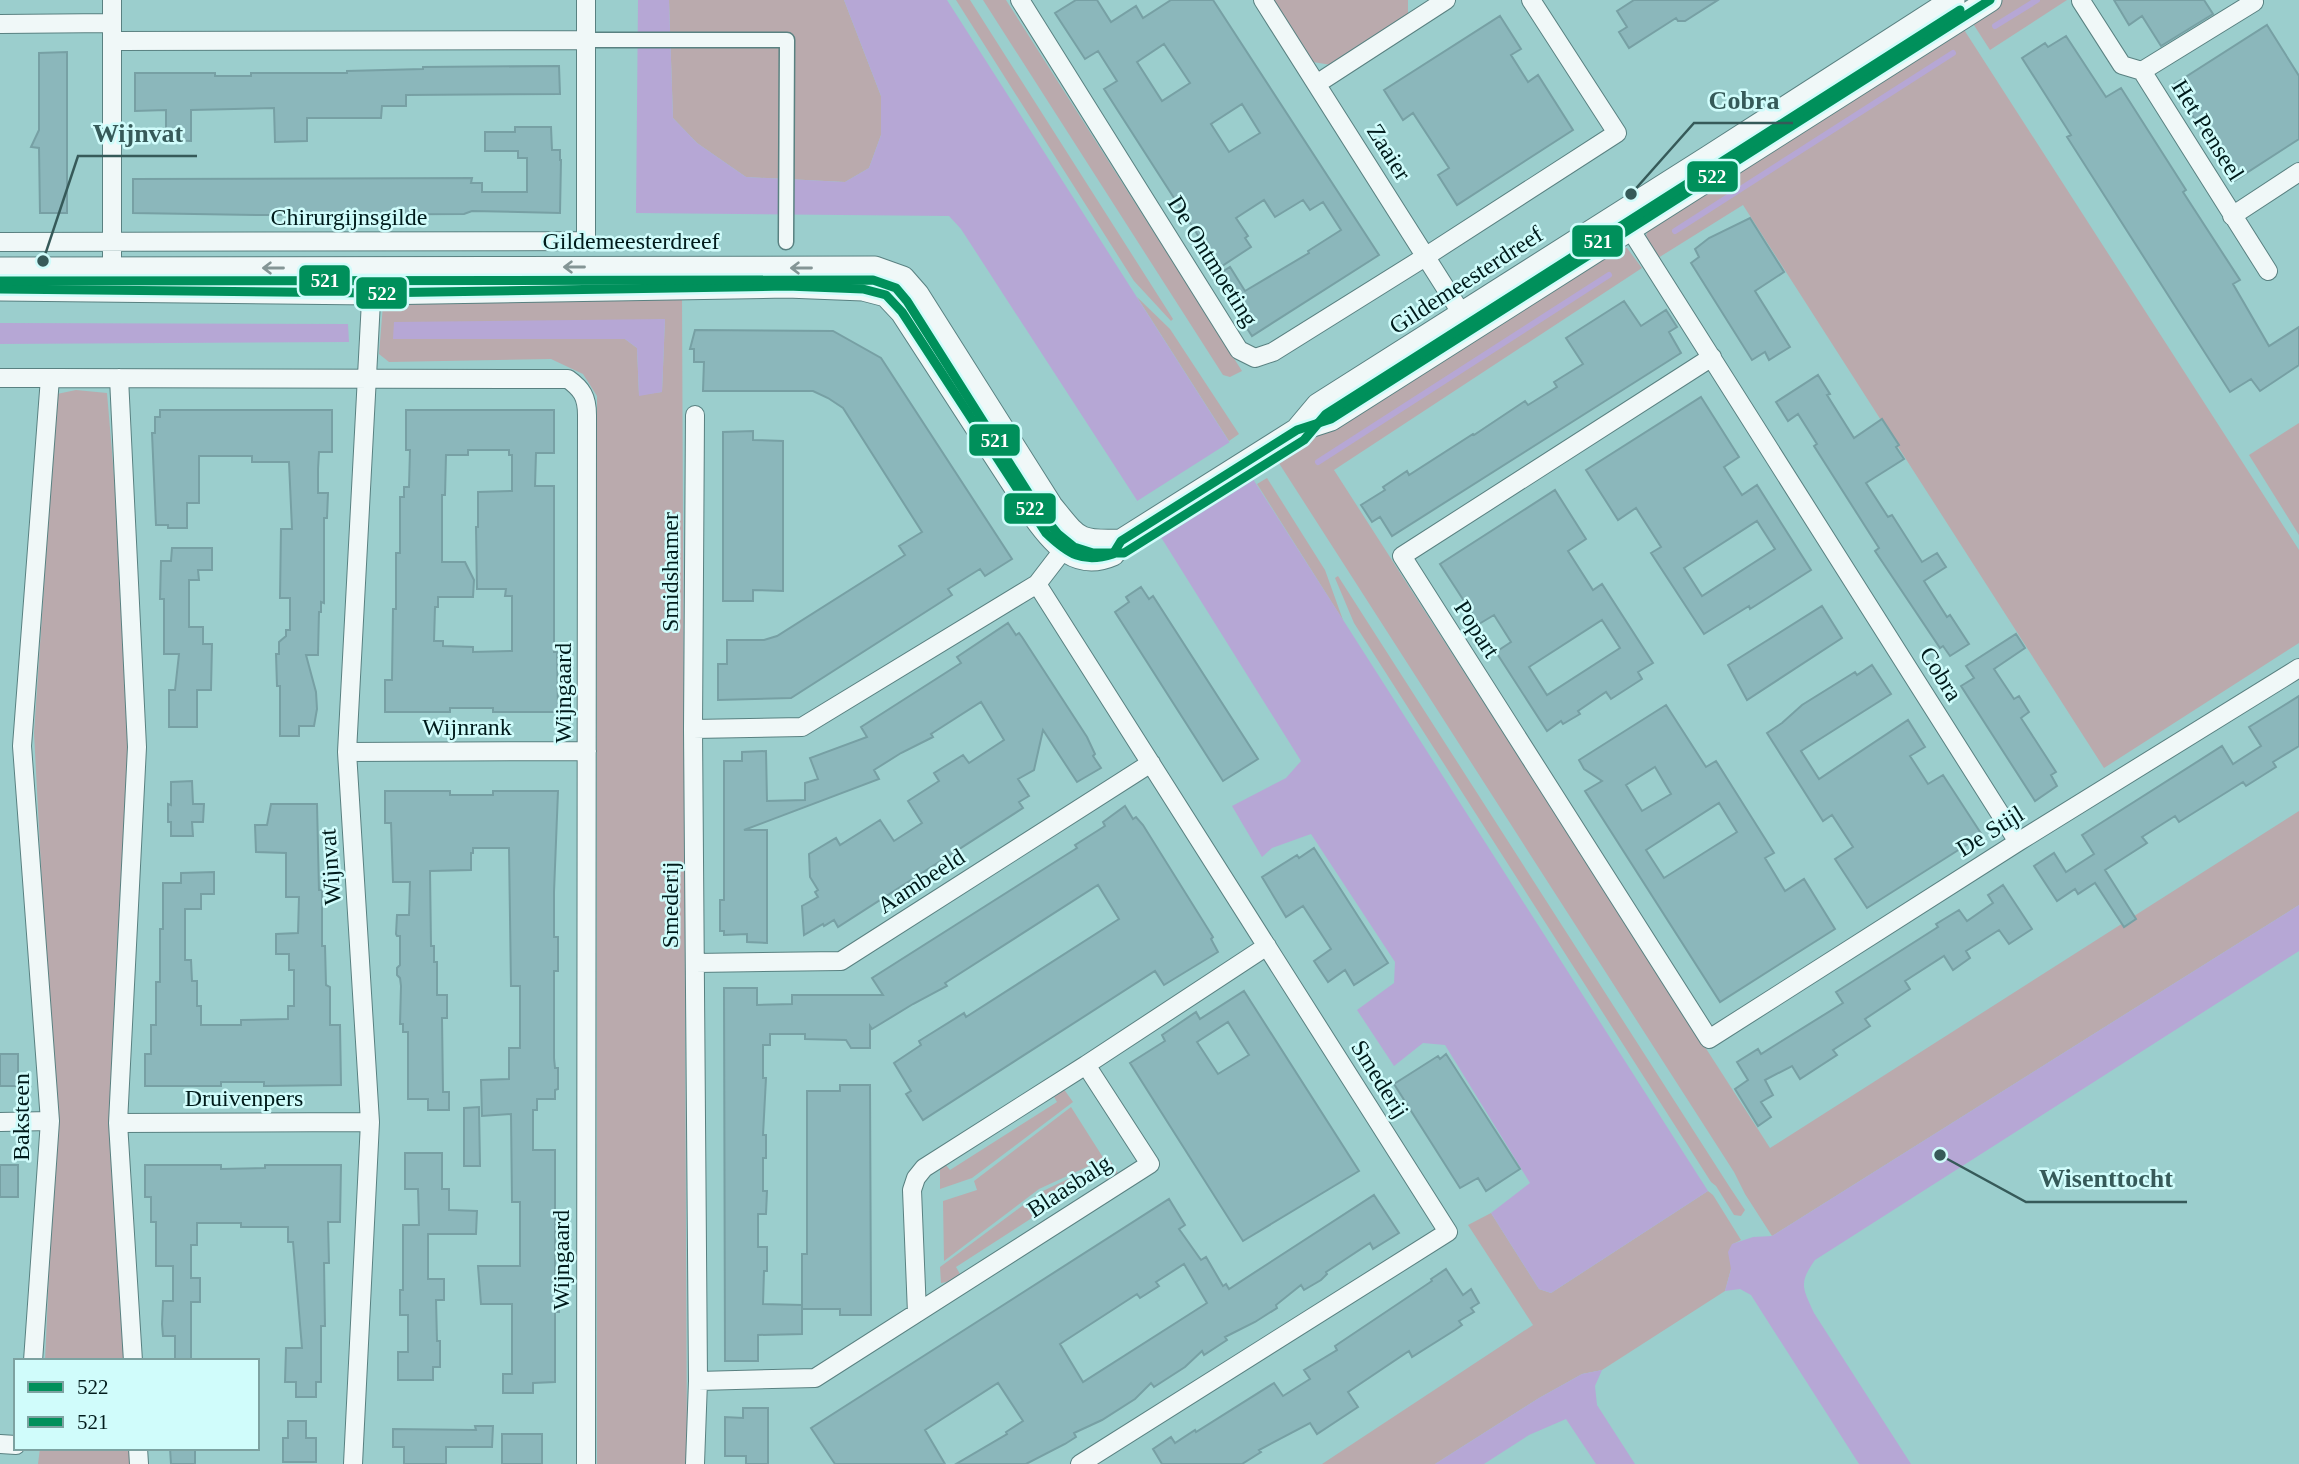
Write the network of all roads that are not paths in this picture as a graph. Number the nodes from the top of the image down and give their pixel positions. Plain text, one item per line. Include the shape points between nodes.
1 (113, 0) edge
2 (586, 0) edge
3 (1020, 0) edge
4 (1263, 0) edge
5 (1531, 0) edge
6 (1953, 0) edge
7 (1990, 0) edge
8 (2081, 1) edge
9 (2254, 2) dead end
10 (1434, 3) edge
11 (0, 24) edge
12 (112, 32) junction
13 (586, 40) junction
14 (2142, 71) junction
15 (1318, 83) junction
16 (2299, 172) edge
17 (2232, 216) junction
18 (1625, 222) junction
19 (786, 234) dead end
20 (0, 242) edge
21 (112, 242) junction
22 (1425, 257) junction
23 (372, 268) junction
24 (0, 269) edge
25 (2268, 271) dead end
26 (112, 279) junction
27 (0, 289) edge
28 (372, 293) junction
29 (1467, 322) junction
30 (1712, 357) junction
31 (368, 377) junction
32 (0, 378) edge
33 (50, 378) junction
34 (119, 378) junction
35 (695, 415) dead end
36 (1069, 542) junction
37 (1037, 584) junction
38 (2299, 668) edge
39 (693, 729) junction
40 (587, 751) junction
41 (347, 752) junction
42 (1151, 763) junction
43 (2018, 842) junction
44 (1267, 946) junction
45 (695, 963) junction
46 (1709, 1039) joint
47 (1086, 1065) junction
48 (50, 1121) junction
49 (0, 1122) edge
50 (370, 1122) junction
51 (118, 1123) junction
52 (916, 1313) junction
53 (33, 1359) edge
54 (133, 1359) edge
55 (698, 1381) junction
56 (353, 1464) edge
57 (586, 1464) edge
58 (695, 1464) edge
59 (1080, 1464) edge

1 - 12 street
2 - 13 street
3 - 22 street, De Ontmoeting via 1239,350 1255,358 1273,352
4 - 15 street, Zaaier
5 - 22 street, De Ontmoeting via 1617,133
6 - 18 street, Gildemeesterdreef
7 - 18 street, Gildemeesterdreef
8 - 14 street, Het Penseel via 2122,65
9 - 14 street, Het Penseel
10 - 15 street
11 - 12 street
12 - 13 street
12 - 21 street
13 - 19 street via 787,40
13 - 21 street, Chirurgijnsgilde via 586,242
14 - 17 street, Het Penseel
15 - 22 street, Zaaier
16 - 17 street, Het Penseel
17 - 25 street, Het Penseel
18 - 29 street, Gildemeesterdreef
18 - 30 street, Cobra
20 - 21 street, Chirurgijnsgilde
21 - 26 street
22 - 29 street, Zaaier
23 -> 26 street, Gildemeesterdreef
23 - 28 street, Wijnvat
36 -> 23 street, Gildemeesterdreef via 917,294 888,271
24 - 26 street, Gildemeesterdreef
26 - 27 street, Gildemeesterdreef
26 - 28 street, Gildemeesterdreef
28 - 31 street, Wijnvat
28 - 36 street, Gildemeesterdreef via 786,286 863,289 886,295 902,312 1046,533
29 - 36 street, Gildemeesterdreef via 1318,405 1297,430 1125,539 1113,554 1090,560
30 - 43 street, Cobra
30 - 46 street, Popart via 1402,556
31 - 34 street, Wijngaard
31 - 40 street, Wijngaard via 568,379 582,389 587,415
31 - 41 street, Wijnvat
32 - 33 street
33 - 34 street, Wijngaard
33 - 48 street, Baksteen via 22,746
34 - 51 street via 137,747
35 - 39 street, Smidshamer
36 - 37 street
37 - 39 street via 802,727
37 - 42 street, Smederij
38 - 43 street, De Stijl
39 - 45 street, Smederij
40 - 41 street, Wijnrank
40 - 57 street, Wijngaard
41 - 50 street, Wijnvat
42 - 44 street, Smederij
42 - 45 street, Aambeeld via 841,961
43 - 46 street, De Stijl
44 - 47 street
44 - 59 street, Smederij via 1448,1232
45 - 55 street, Smederij
47 - 52 street via 918,1174 912,1190
47 - 52 street, Blaasbalg via 1150,1164
48 - 49 street
48 - 53 street, Baksteen
50 - 51 street, Druivenpers
50 - 56 street, Wijnvat
51 - 54 street
52 - 55 street, Blaasbalg via 815,1378
55 - 58 street, Smederij

